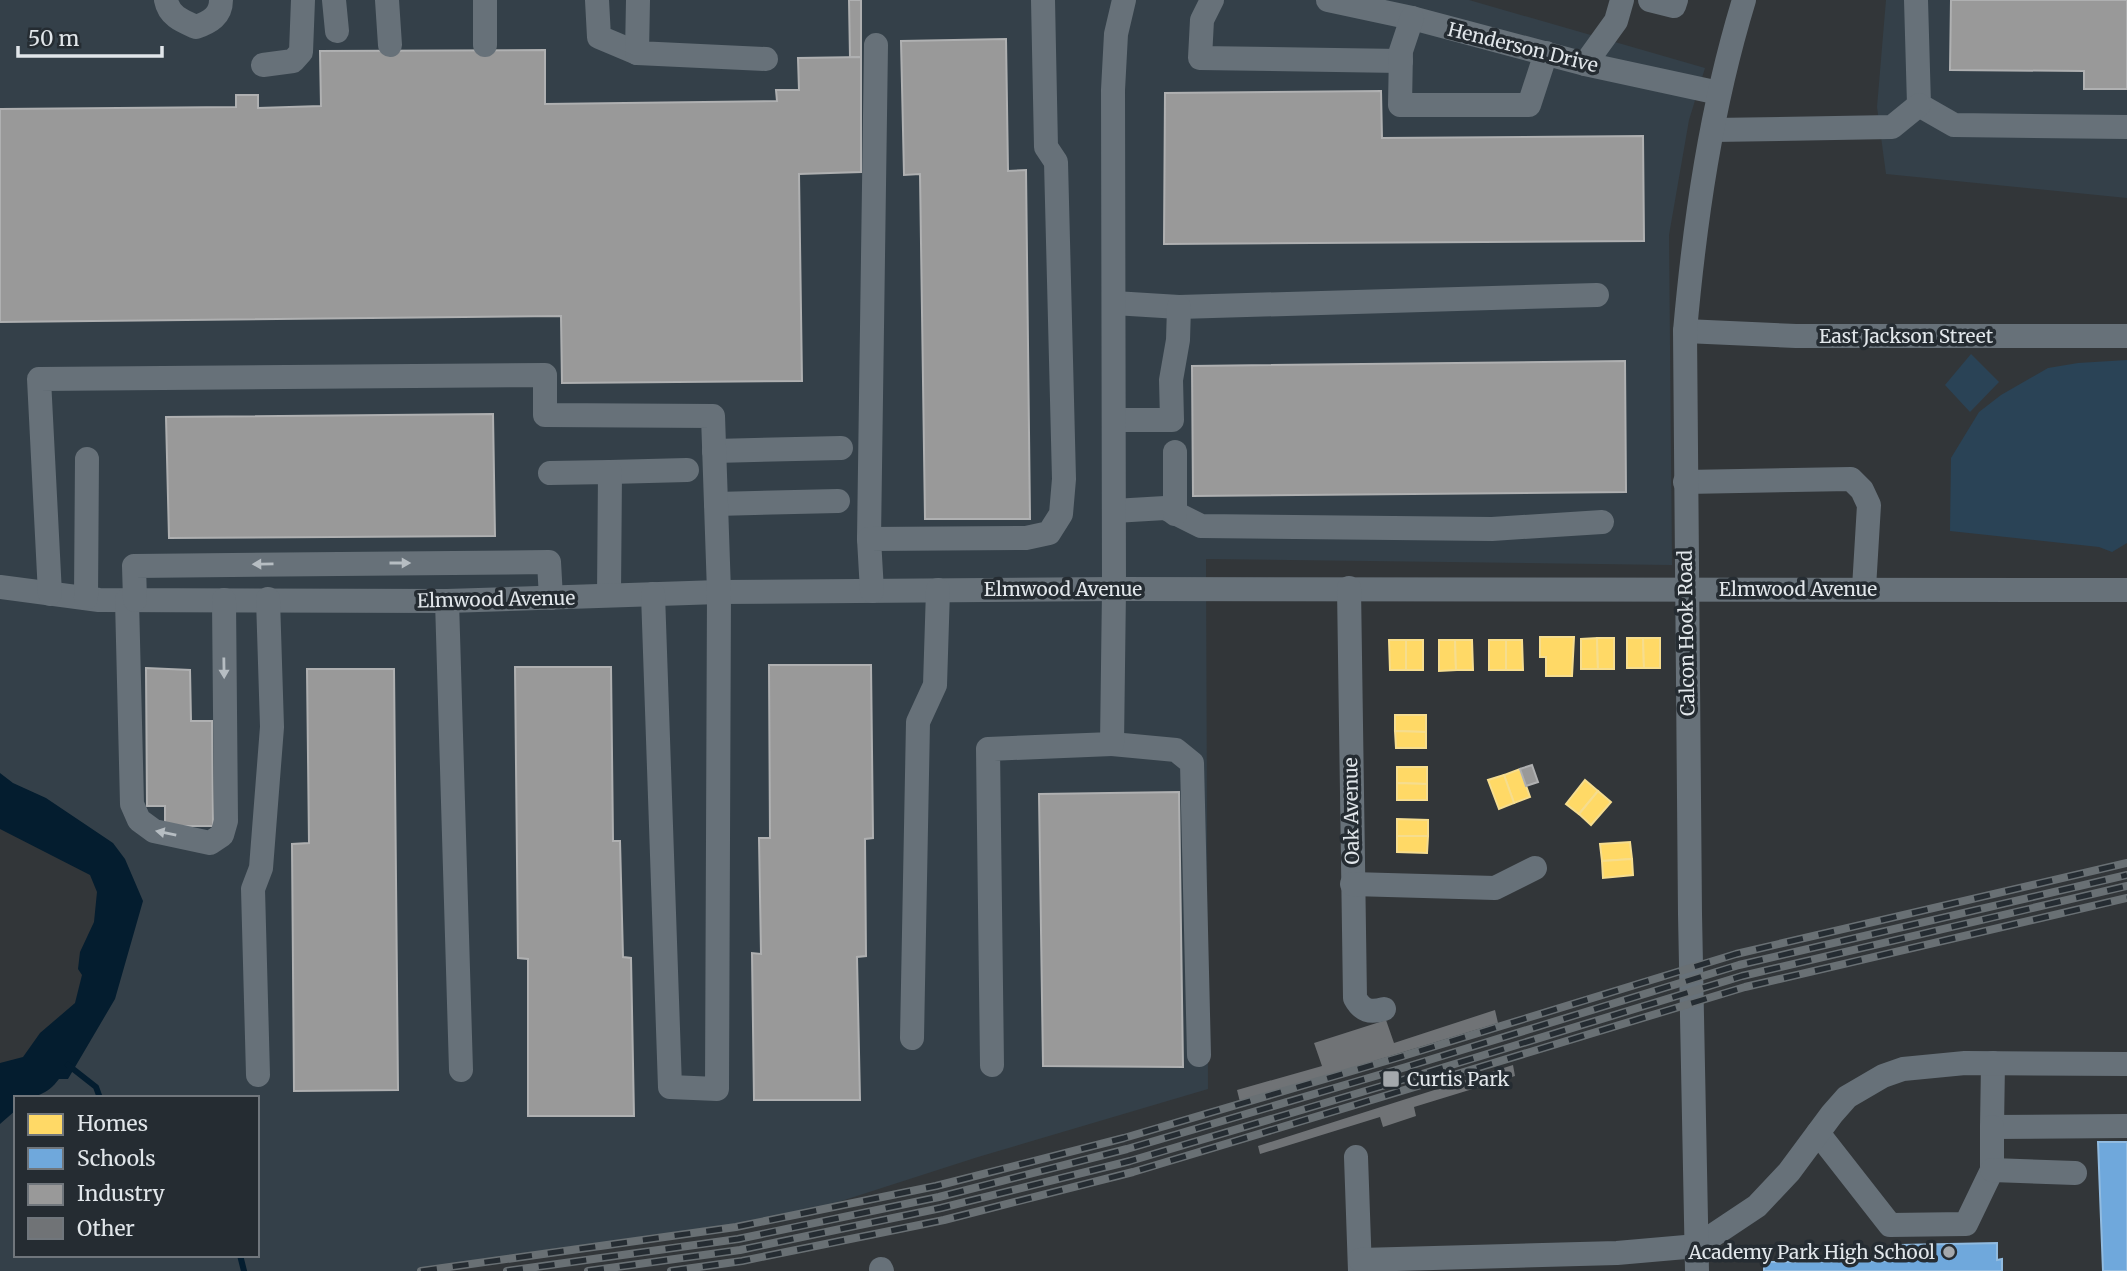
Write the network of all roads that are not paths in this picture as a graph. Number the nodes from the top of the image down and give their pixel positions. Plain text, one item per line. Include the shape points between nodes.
1 (166, 0) edge
2 (221, 0) edge
3 (303, 0) edge
4 (334, 0) edge
5 (387, 0) edge
6 (485, 0) edge
7 (597, 0) edge
8 (638, 0) edge
9 (1043, 0) edge
10 (1124, 0) edge
11 (1212, 0) edge
12 (1328, 0) edge
13 (1622, 0) edge
14 (1650, 0) edge
15 (1676, 0) edge
16 (1744, 0) edge
17 (1916, 0) edge
18 (1412, 18) junction
19 (337, 31) dead end
20 (485, 45) dead end
21 (876, 45) dead end
22 (390, 46) dead end
23 (637, 53) junction
24 (1546, 53) junction
25 (766, 59) dead end
26 (1401, 61) junction
27 (1585, 64) junction
28 (263, 65) dead end
29 (1719, 93) junction
30 (1919, 105) junction
31 (2127, 128) edge
32 (1713, 130) junction
33 (1597, 296) dead end
34 (1114, 303) junction
35 (1178, 307) junction
36 (1685, 331) junction
37 (2127, 336) edge
38 (1114, 420) junction
39 (841, 448) dead end
40 (714, 451) junction
41 (1175, 452) dead end
42 (87, 458) dead end
43 (687, 470) dead end
44 (610, 472) junction
45 (550, 473) dead end
46 (1685, 482) junction
47 (838, 501) dead end
48 (716, 504) junction
49 (1114, 511) junction
50 (1175, 514) junction
51 (1602, 522) dead end
52 (869, 539) junction
53 (331, 564) junction
54 (0, 587) edge
55 (1864, 588) junction
56 (1114, 589) junction
57 (1349, 589) junction
58 (1686, 589) junction
59 (938, 590) junction
60 (2127, 590) edge
61 (872, 591) junction
62 (719, 592) junction
63 (50, 594) junction
64 (653, 594) junction
65 (609, 596) junction
66 (86, 598) junction
67 (551, 598) junction
68 (268, 599) junction
69 (131, 600) junction
70 (224, 600) junction
71 (332, 600) junction
72 (447, 601) junction
73 (1112, 744) junction
74 (1535, 869) dead end
75 (1352, 884) junction
76 (1384, 1009) dead end
77 (912, 1038) dead end
78 (1199, 1055) dead end
79 (1993, 1063) junction
80 (992, 1065) dead end
81 (2127, 1065) edge
82 (461, 1070) dead end
83 (258, 1075) dead end
84 (2127, 1126) edge
85 (1992, 1128) junction
86 (1818, 1133) junction
87 (1356, 1157) dead end
88 (1992, 1170) junction
89 (2075, 1172) dead end
90 (1697, 1246) junction
91 (1617, 1262) edge
92 (1360, 1266) edge
93 (1697, 1271) edge

1 - 2 street via 177,20 196,27 212,21
3 - 28 street via 301,52 293,61
4 - 19 street
5 - 22 street
6 - 20 street
7 - 23 street via 599,37
8 - 23 street
9 - 52 street via 1046,147 1056,162 1061,514 1049,533 1026,538
10 - 34 street via 1116,33 1113,90
11 - 26 street via 1202,20 1200,58
12 - 18 street, Henderson Drive
13 - 27 street via 1616,21
14 - 15 street via 1674,6
16 - 29 street, Calcon Hook Road
17 - 30 street
18 - 24 street, Henderson Drive
18 - 26 street
21 - 52 street
23 - 25 street
24 - 26 street via 1529,105 1400,106
24 - 27 street, Henderson Drive
27 - 29 street, Henderson Drive
29 - 32 street, Calcon Hook Road
30 - 31 street via 1954,125
30 - 32 street via 1892,127
32 - 36 street, Calcon Hook Road via 1693,237
33 - 35 street
34 - 35 street
34 - 38 street
35 - 38 street via 1172,420
36 - 37 street, East Jackson Street via 1796,336
36 - 46 street, Calcon Hook Road
38 - 49 street
39 - 40 street
40 - 48 street
40 - 63 street via 713,416 545,415 545,376 39,379
41 - 50 street
42 - 66 street
43 - 44 street
44 - 45 street
44 - 65 street
46 - 55 street via 1851,479 1869,505
46 - 58 street, Calcon Hook Road
47 - 48 street
48 - 62 street
49 - 50 street via 1164,509
49 - 56 street
50 - 51 street via 1201,526 1492,529
52 - 61 street
53 -> 67 street via 549,562
53 -> 69 street via 134,566
53 - 71 street
54 - 63 street, Elmwood Avenue
55 - 58 street, Elmwood Avenue
55 - 60 street, Elmwood Avenue
56 - 57 street, Elmwood Avenue
56 - 59 street, Elmwood Avenue
56 - 73 street
57 - 58 street, Elmwood Avenue
57 - 75 street, Oak Avenue
58 - 90 street, Calcon Hook Road
59 - 61 street, Elmwood Avenue
59 - 77 street via 935,685 918,722
61 - 62 street, Elmwood Avenue
62 - 64 street, Elmwood Avenue
62 - 64 street via 717,1089 670,1087
63 - 66 street, Elmwood Avenue
64 - 65 street, Elmwood Avenue
65 - 67 street, Elmwood Avenue
66 - 69 street, Elmwood Avenue
67 - 72 street, Elmwood Avenue
68 - 70 street, Elmwood Avenue
68 - 71 street, Elmwood Avenue
68 - 83 street via 272,727 261,868 253,889
69 - 70 street, Elmwood Avenue
70 -> 69 street via 226,821 222,835 210,842 154,831 139,820 132,804
71 - 72 street, Elmwood Avenue
72 - 82 street
73 - 78 street via 1175,750 1192,763
73 - 80 street via 988,749
74 - 75 street via 1495,888
75 - 76 street, Oak Avenue via 1355,998 1366,1010
79 - 81 street
79 - 85 street
79 - 86 street via 1903,1069 1883,1076 1847,1097
84 - 85 street
85 - 88 street
86 - 88 street via 1891,1225 1966,1224
86 - 90 street via 1756,1206
87 - 92 street
88 - 89 street
90 - 91 street
90 - 93 street, Calcon Hook Road
91 - 92 street

